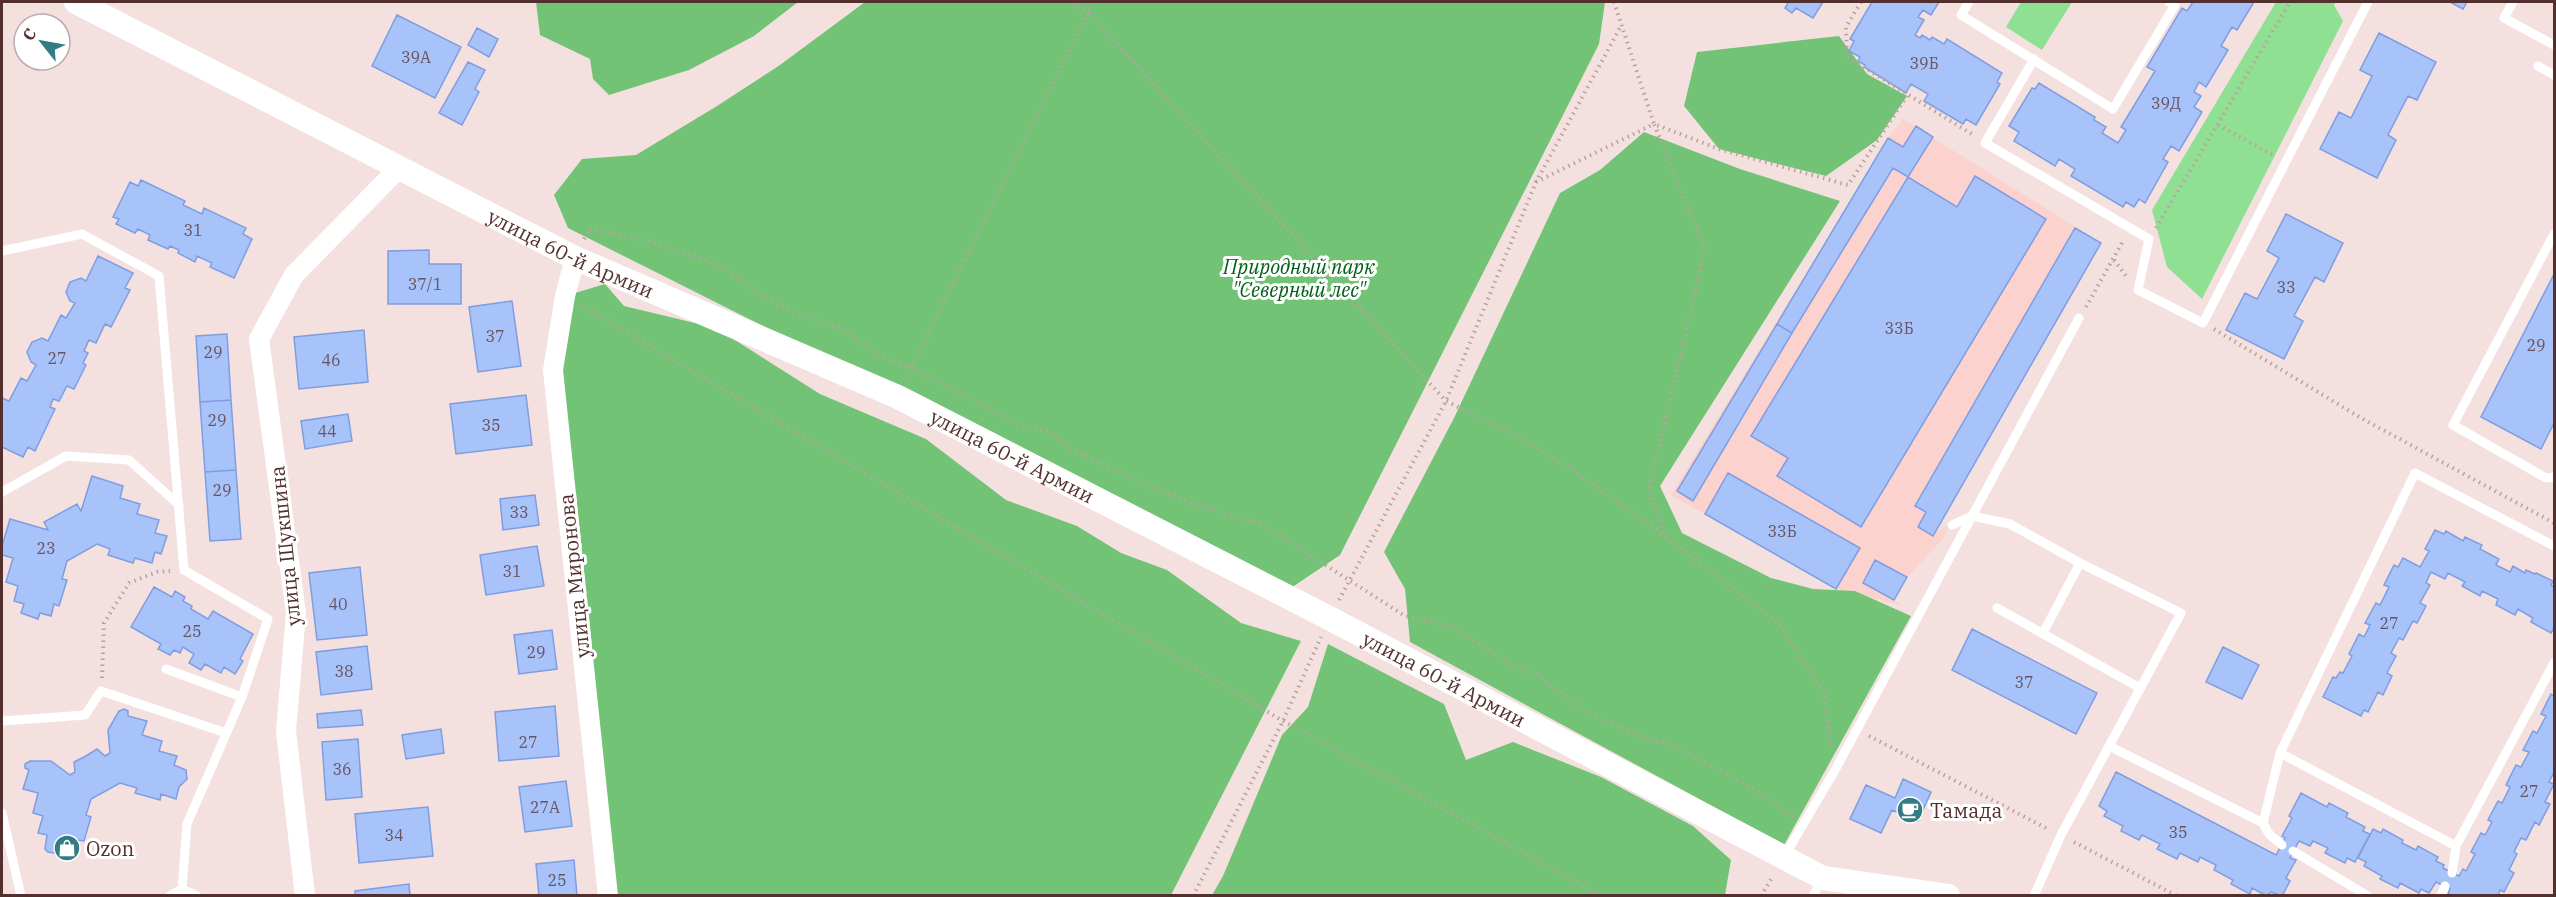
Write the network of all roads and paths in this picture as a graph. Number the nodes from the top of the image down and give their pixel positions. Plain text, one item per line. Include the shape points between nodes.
1 (76, 2) edge
2 (1069, 2) edge
3 (1092, 2) edge
4 (1614, 2) edge
5 (1861, 2) edge
6 (1970, 2) edge
7 (2169, 2) edge
8 (2290, 2) edge
9 (2368, 2) edge
10 (2513, 2) edge
11 (1088, 13) junction
12 (1621, 26) junction
13 (2554, 45) edge
14 (2034, 60) junction
15 (2538, 66) dead end
16 (2554, 75) edge
17 (1907, 96) junction
18 (1654, 124) junction
19 (2218, 124) junction
20 (1986, 143) junction
21 (2286, 162) junction
22 (399, 168) junction
23 (1536, 182) junction
24 (2128, 229) junction
25 (2554, 234) edge
26 (2149, 239) junction
27 (2, 251) edge
28 (575, 258) junction
29 (565, 296) junction
30 (2079, 318) joint
31 (2203, 323) junction
32 (911, 368) junction
33 (898, 397) junction
34 (1446, 401) junction
35 (2554, 477) edge
36 (2, 492) edge
37 (179, 505) junction
38 (1972, 516) junction
39 (2554, 523) edge
40 (1952, 525) dead end
41 (1666, 537) junction
42 (2554, 546) edge
43 (2080, 563) junction
44 (184, 570) junction
45 (1350, 581) junction
46 (1997, 608) dead end
47 (1329, 618) junction
48 (2043, 633) junction
49 (2554, 663) edge
50 (166, 669) dead end
51 (2140, 688) junction
52 (101, 691) junction
53 (242, 697) junction
54 (2, 721) edge
55 (1283, 722) junction
56 (1856, 729) junction
57 (226, 733) junction
58 (2109, 746) junction
59 (2280, 753) junction
60 (1835, 770) junction
61 (2, 813) edge
62 (2263, 823) junction
63 (1803, 825) junction
64 (2061, 836) junction
65 (2282, 845) dead end
66 (2456, 846) junction
67 (2294, 851) dead end
68 (1783, 859) junction
69 (2451, 873) dead end
70 (1818, 887) edge
71 (182, 889) junction
72 (2554, 891) edge
73 (21, 896) edge
74 (170, 896) edge
75 (197, 896) edge
76 (305, 896) edge
77 (608, 896) edge
78 (1193, 896) edge
79 (1602, 896) edge
80 (1948, 896) edge
81 (2034, 896) edge
82 (2177, 896) edge
83 (2368, 896) edge
84 (2552, 896) edge

1 - 22 street, улица 60-й Армии
2 - 11 path
3 - 11 path
4 - 12 path
5 - 17 path via 1846,27 1847,57
6 - 14 lane via 1961,15
7 - 14 lane via 2175,5 2112,109
8 - 19 path
9 - 21 lane
10 - 13 lane via 2504,18
11 - 32 path
11 - 34 path
12 - 18 path
12 - 23 path
14 - 20 lane
15 - 16 lane
17 - 18 path via 1848,185 1719,149
17 - 20 path
18 - 23 path
18 - 41 path via 1705,249 1649,490
19 - 21 path
19 - 26 path
20 - 24 lane
21 - 31 lane
22 - 28 street, улица 60-й Армии
22 - 76 street, улица Шукшина via 294,275 259,339 296,613 286,731
23 - 34 path
24 - 26 lane
24 - 30 path
25 - 35 lane via 2453,425 2546,478
26 - 31 lane via 2138,290
27 - 37 lane via 82,234 159,276
28 - 29 street, улица Миронова
28 - 32 path via 590,229 702,258 724,268 770,301 841,329 881,356
28 - 33 street, улица 60-й Армии
29 - 55 path
29 - 77 street, улица Миронова via 553,370
30 - 38 lane
31 - 39 path via 2361,418
32 - 33 path
32 - 45 path via 1022,426 1049,431 1070,448 1137,481 1263,525
33 - 47 street, улица 60-й Армии
34 - 41 path via 1515,435 1580,474
34 - 45 path
36 - 37 lane via 66,456 129,460
37 - 44 lane
38 - 40 lane
38 - 43 lane via 2010,524
38 - 56 lane
41 - 60 path via 1779,624 1822,691
42 - 59 lane via 2415,472
43 - 48 lane
43 - 51 lane via 2181,613
44 - 52 path via 157,572 129,583 104,623
44 - 53 lane via 268,619
45 - 47 path
45 - 63 path via 1405,616 1450,626 1514,666 1537,675 1587,713 1642,737 1673,745 1723,771
46 - 48 lane
47 - 55 path
47 - 68 street, улица 60-й Армии
48 - 51 lane
49 - 66 lane
50 - 53 lane
51 - 58 lane
52 - 54 lane via 85,715
52 - 57 lane
53 - 57 lane
55 - 78 path
55 - 79 path
56 - 60 lane
56 - 64 path
57 - 71 lane via 187,824
58 - 62 lane
58 - 64 lane
59 - 62 lane
59 - 66 lane
60 - 63 lane
61 - 73 lane
62 - 65 lane
63 - 68 lane
64 - 81 lane
64 - 82 path
66 - 69 lane
67 - 83 lane
68 - 70 street, улица 60-й Армии
70 - 80 street, улица 60-й Армии
71 - 74 lane
71 - 75 lane
72 - 84 path

